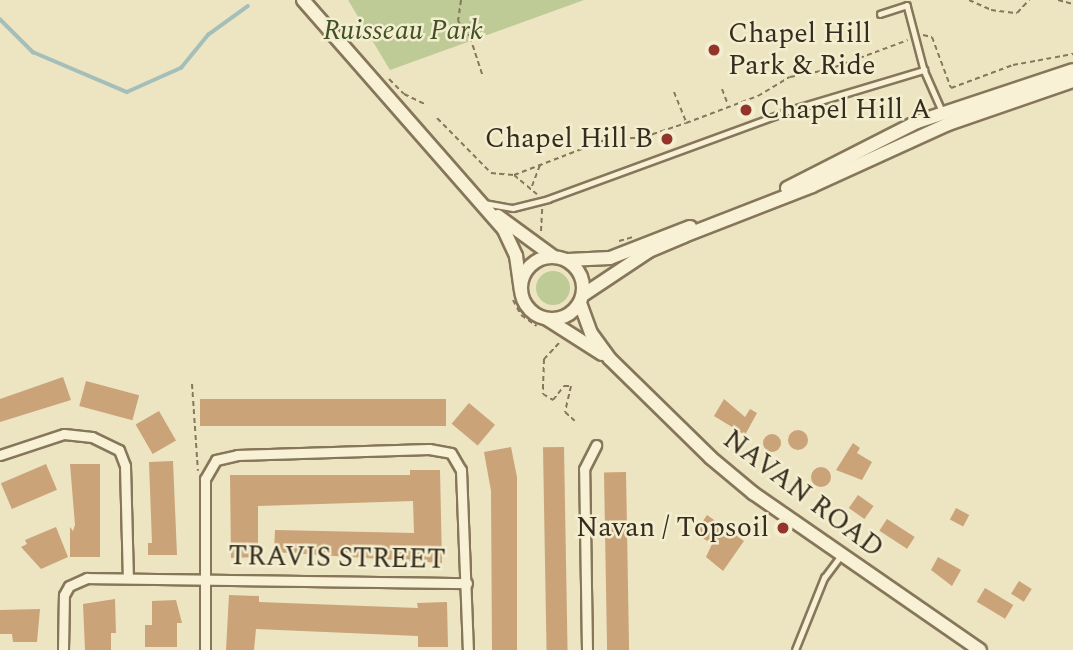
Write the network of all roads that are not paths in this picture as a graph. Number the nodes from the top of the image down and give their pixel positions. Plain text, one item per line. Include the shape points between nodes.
1 (303, 0) edge
2 (880, 14) dead end
3 (924, 70) junction
4 (1073, 70) edge
5 (1073, 81) edge
6 (945, 118) junction
7 (480, 202) junction
8 (711, 224) junction
9 (560, 258) junction
10 (516, 291) junction
11 (581, 299) junction
12 (543, 323) junction
13 (610, 359) junction
14 (596, 445) dead end
15 (0, 455) edge
16 (841, 555) junction
17 (128, 578) junction
18 (205, 578) junction
19 (467, 583) junction
20 (63, 650) edge
21 (205, 650) edge
22 (468, 650) edge
23 (587, 650) edge
24 (794, 650) edge
25 (980, 650) edge

1 - 7 main road
2 - 3 lane via 906,5
3 - 6 lane
3 - 7 lane via 797,108 540,201 513,208
4 - 6 main road
5 - 6 main road
6 - 8 main road
7 - 9 main road
7 - 10 main road via 510,240
8 - 9 main road via 661,235 598,261
8 - 11 main road via 649,251
9 - 10 main road via 530,266
9 - 11 main road via 580,274
10 - 12 main road
11 - 12 main road via 569,314
11 - 13 main road, NAVAN ROAD via 591,333
12 - 13 main road, NAVAN ROAD
13 - 16 main road, NAVAN ROAD via 711,458
14 - 23 street via 584,469
15 - 17 street via 64,435 92,437 120,450 125,466
16 - 24 lane via 824,578
16 - 25 main road, NAVAN ROAD
17 - 18 street, TRAVIS STREET
17 - 20 street, TRAVIS STREET via 87,578 69,586 63,602
18 - 19 street, TRAVIS STREET
18 - 19 street via 205,480 216,460 225,456 429,449 451,453 463,481
18 - 21 street
19 - 22 street

